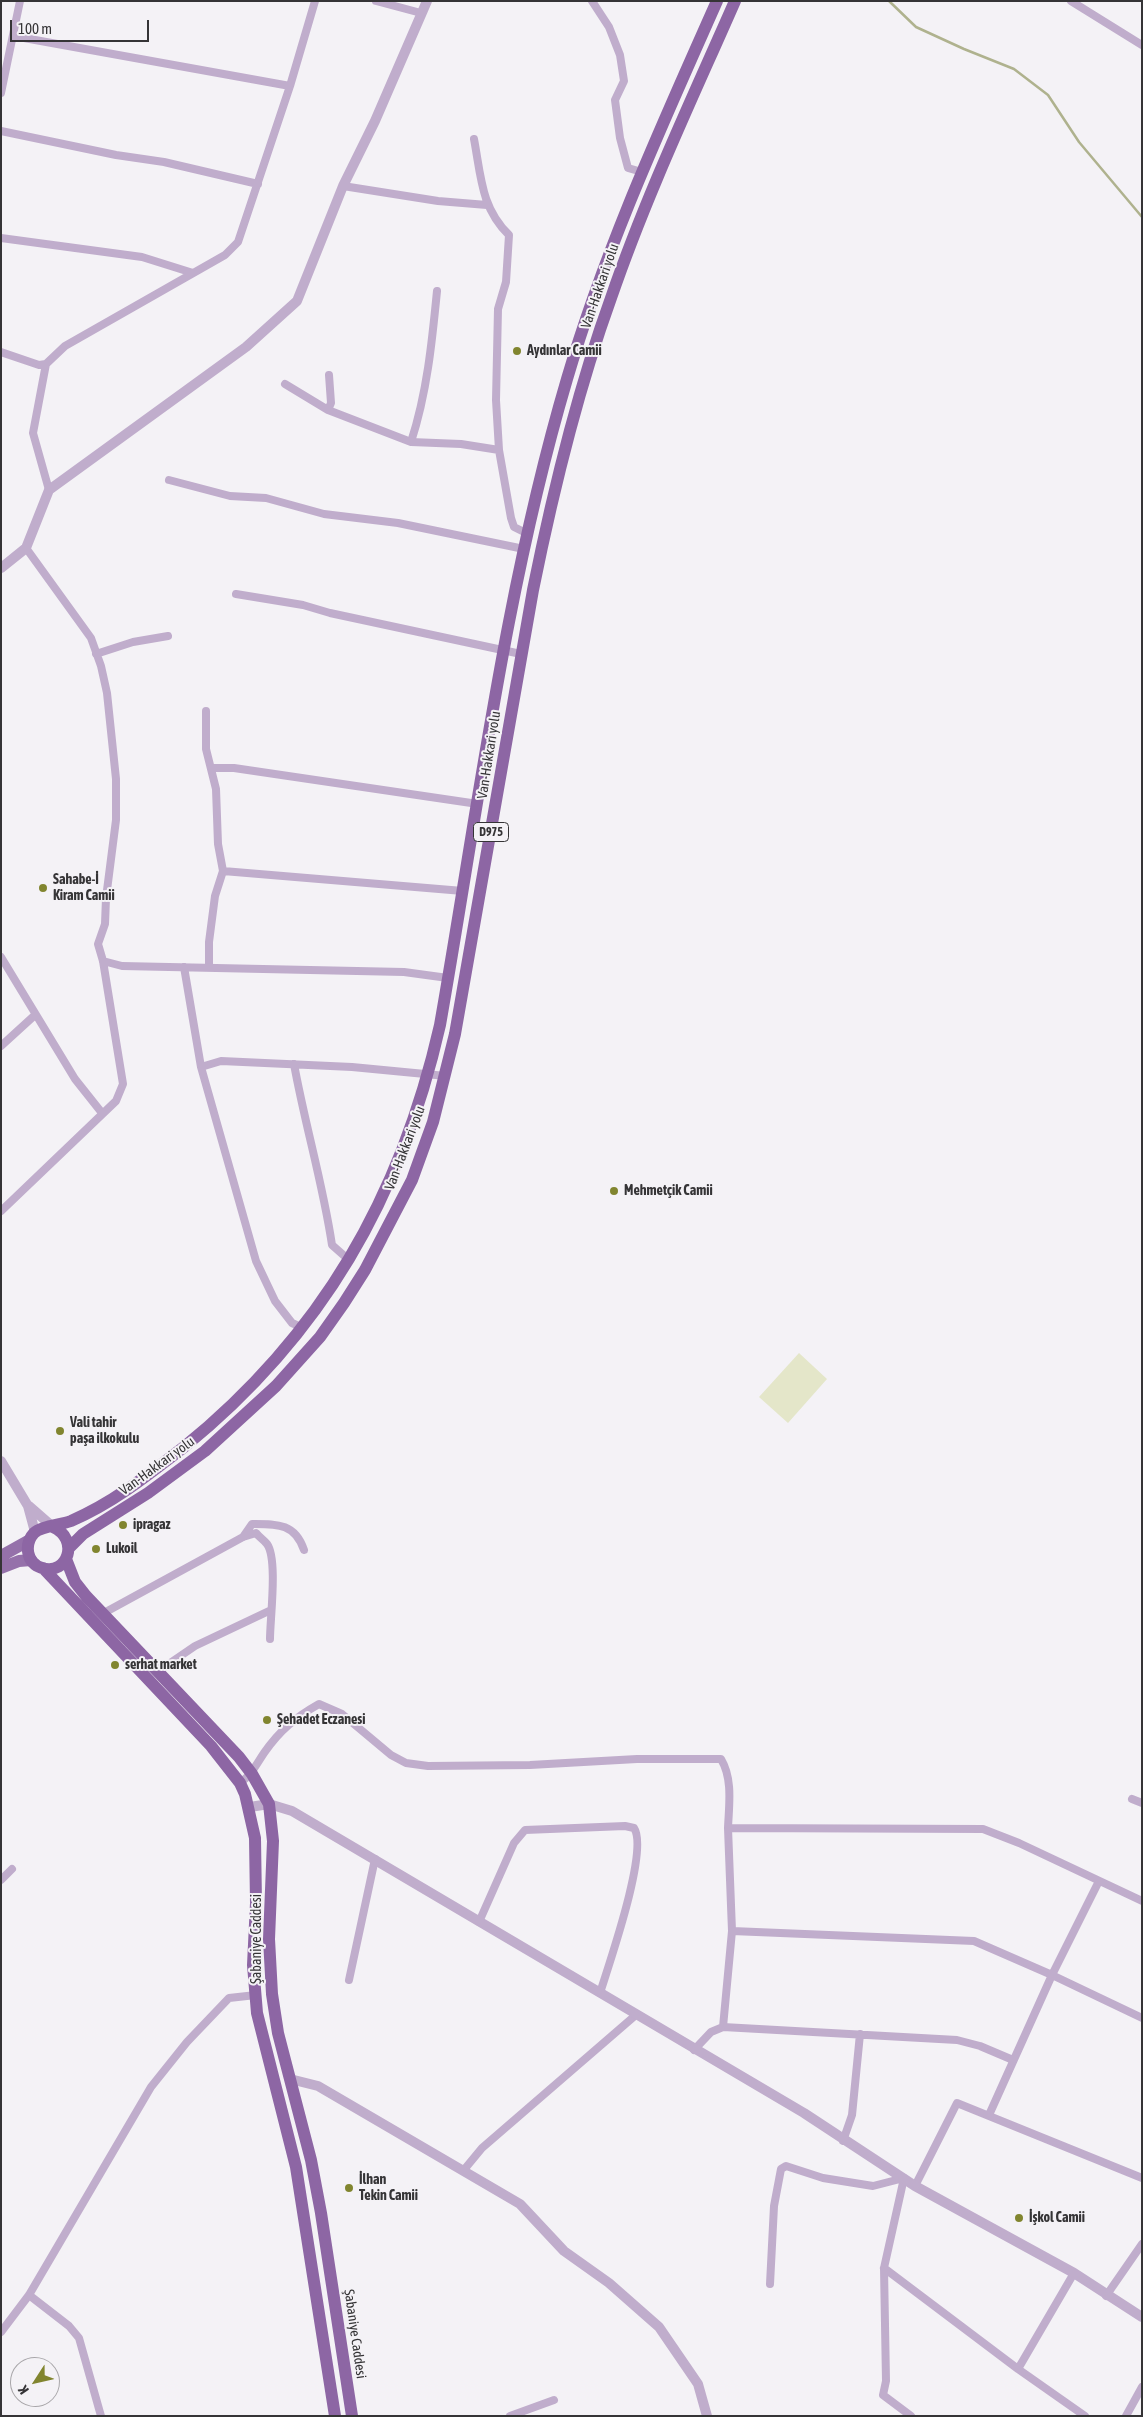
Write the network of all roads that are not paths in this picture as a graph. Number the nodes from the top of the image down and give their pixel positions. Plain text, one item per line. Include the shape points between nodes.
1 (20, 1) edge
2 (315, 1) edge
3 (376, 1) edge
4 (427, 1) edge
5 (592, 1) edge
6 (717, 1) edge
7 (736, 1) edge
8 (1071, 1) edge
9 (421, 13) junction
10 (13, 36) junction
11 (1142, 44) edge
12 (290, 86) junction
13 (1, 93) edge
14 (1, 131) edge
15 (474, 140) dead end
16 (642, 172) junction
17 (258, 184) junction
18 (343, 186) junction
19 (487, 206) junction
20 (1, 238) edge
21 (193, 273) junction
22 (437, 291) dead end
23 (1, 352) edge
24 (46, 364) junction
25 (329, 375) dead end
26 (285, 384) dead end
27 (328, 410) junction
28 (410, 442) junction
29 (499, 450) junction
30 (170, 480) dead end
31 (49, 490) junction
32 (528, 534) junction
33 (26, 548) junction
34 (524, 549) junction
35 (1, 568) edge
36 (236, 594) dead end
37 (168, 636) dead end
38 (504, 650) junction
39 (96, 654) junction
40 (521, 654) junction
41 (206, 711) dead end
42 (212, 768) junction
43 (478, 804) junction
44 (222, 871) junction
45 (463, 891) junction
46 (1, 957) edge
47 (104, 961) junction
48 (184, 967) junction
49 (209, 967) junction
50 (448, 978) junction
51 (35, 1015) junction
52 (1, 1046) edge
53 (294, 1064) junction
54 (201, 1067) junction
55 (428, 1076) junction
56 (446, 1076) junction
57 (102, 1113) junction
58 (392, 1173) junction
59 (412, 1180) junction
60 (1, 1211) edge
61 (349, 1260) junction
62 (304, 1328) junction
63 (193, 1439) junction
64 (205, 1451) junction
65 (1, 1461) edge
66 (28, 1506) junction
67 (53, 1527) junction
68 (32, 1536) junction
69 (243, 1537) junction
70 (304, 1550) dead end
71 (68, 1554) junction
72 (1, 1556) edge
73 (31, 1560) junction
74 (1, 1568) edge
75 (43, 1568) junction
76 (271, 1610) junction
77 (102, 1614) junction
78 (270, 1639) dead end
79 (157, 1672) junction
80 (252, 1774) junction
81 (240, 1783) junction
82 (1132, 1799) dead end
83 (1142, 1803) edge
84 (269, 1804) junction
85 (250, 1807) junction
86 (728, 1828) junction
87 (375, 1858) junction
88 (12, 1869) dead end
89 (1, 1880) edge
90 (1100, 1881) junction
91 (1142, 1901) edge
92 (479, 1922) junction
93 (732, 1931) junction
94 (1052, 1974) junction
95 (349, 1980) dead end
96 (600, 1993) junction
97 (256, 1995) junction
98 (637, 2014) junction
99 (1142, 2018) edge
100 (723, 2027) junction
101 (860, 2034) junction
102 (694, 2050) junction
103 (1013, 2060) junction
104 (290, 2079) junction
105 (989, 2115) junction
106 (843, 2141) junction
107 (463, 2171) junction
108 (904, 2178) junction
109 (1142, 2178) edge
110 (916, 2186) junction
111 (1142, 2244) edge
112 (884, 2268) junction
113 (1074, 2273) junction
114 (770, 2284) dead end
115 (30, 2295) junction
116 (1106, 2296) junction
117 (1142, 2317) edge
118 (1, 2332) edge
119 (1018, 2369) junction
120 (1142, 2387) edge
121 (554, 2400) dead end
122 (101, 2416) edge
123 (335, 2416) edge
124 (352, 2416) edge
125 (510, 2416) edge
126 (707, 2416) edge
127 (912, 2416) edge
128 (1086, 2416) edge
129 (1126, 2416) edge

1 - 10 street
2 - 12 street
3 - 9 street
4 - 9 street
5 - 16 street via 609,27 620,54 624,80 615,100 628,168
6 - 16 highway, D975
7 - 40 highway, Van-Hakkari yolu / D975 via 633,238 595,345 543,539
8 - 11 street
9 - 18 street
10 - 12 street
10 - 13 street
12 - 17 street
14 - 17 street via 164,162
15 - 19 street
16 - 32 highway, D975 via 576,349
17 - 21 street via 238,242 225,255
18 - 19 street
18 - 31 street via 297,301 246,347
19 - 29 street via 498,224 510,235 506,282 498,309 496,400
20 - 21 street via 142,257
21 - 24 street via 65,346
22 - 28 street via 428,373
23 - 24 street
24 - 31 street via 33,433
25 - 27 street via 331,403
26 - 27 street
27 - 28 street
28 - 29 street via 461,444
29 - 32 street via 514,527
30 - 34 street via 230,496 266,498 324,514 398,523
31 - 33 street
32 - 34 highway, D975
33 - 35 street
33 - 39 street via 78,619
34 - 38 highway, D975
36 - 38 street via 303,604 330,613
37 - 39 street via 133,642
38 - 40 street
38 - 43 highway, D975
39 - 47 street via 107,692 116,779 116,820 105,924 98,944
40 - 56 highway, Van-Hakkari yolu / D975
41 - 42 street via 206,749
42 - 43 street via 234,768
42 - 44 street
43 - 45 highway, D975
44 - 45 street
44 - 49 street via 215,896
45 - 50 highway, D975
46 - 51 street
47 - 48 street via 122,966
47 - 57 street via 123,1084 116,1101
48 - 49 street
48 - 54 street
49 - 50 street via 404,972
50 - 55 highway, D975
51 - 52 street
51 - 57 street via 75,1079
53 - 54 street via 221,1061
53 - 55 street via 393,1070
53 - 61 street via 332,1245
54 - 62 street via 256,1261 275,1301 292,1323
55 - 56 street
55 - 58 highway, D975
56 - 59 highway, Van-Hakkari yolu / D975
57 - 60 street
58 - 59 highway
58 - 61 highway, D975
59 - 64 highway, Van-Hakkari yolu / D975 via 365,1270 320,1337 276,1386
61 - 62 highway, D975
62 - 63 highway, D975
63 - 64 highway
63 - 67 highway, D975 via 109,1501
64 - 71 highway, Van-Hakkari yolu / D975 via 148,1493 83,1534
65 - 66 street
66 - 67 street
66 - 68 street
67 - 68 highway via 46,1527
67 - 71 highway via 65,1535
68 - 72 main road
68 - 73 highway via 28,1554
69 - 70 street via 252,1524 289,1528 299,1537
69 - 76 street via 256,1533 268,1545 273,1586
69 - 77 street
71 - 75 highway via 56,1568
71 - 77 highway, Şabaniye Caddesi via 76,1582
73 - 74 main road
73 - 75 highway
75 - 81 highway via 211,1746
76 - 78 street
76 - 79 street via 195,1646
77 - 79 highway, Şabaniye Caddesi
79 - 80 highway, Şabaniye Caddesi
80 - 81 street
80 - 84 highway, Şabaniye Caddesi
80 - 86 street via 265,1752 295,1718 319,1704 342,1714 391,1755 406,1763 428,1766 530,1765 646,1758 721,1759 727,1769 729,1788
81 - 85 highway
82 - 83 street
84 - 85 street
84 - 87 street via 292,1811
84 - 104 highway, Şabaniye Caddesi via 273,1841 269,1963 275,2016
85 - 97 highway via 256,1868 253,1957
86 - 90 street via 983,1830
86 - 93 street
87 - 92 street
87 - 95 street
88 - 89 street
90 - 91 street
90 - 94 street
92 - 96 street
92 - 96 street via 514,1842 525,1830 634,1828 638,1834 636,1858 627,1902
93 - 94 street via 974,1941
93 - 100 street
94 - 99 street
94 - 103 street
96 - 98 street
97 - 115 street via 229,1998 187,2042 152,2087
97 - 123 highway via 260,2028 296,2167
98 - 102 street
98 - 107 street via 482,2148
100 - 101 street
100 - 102 street via 711,2032
101 - 103 street via 957,2040
101 - 106 street via 852,2116
102 - 106 street via 804,2113
103 - 105 street
104 - 107 street via 318,2086
104 - 124 highway, Şabaniye Caddesi via 321,2213
105 - 109 street
105 - 110 street via 958,2103
106 - 108 street
107 - 126 street via 520,2204 564,2250 609,2283 659,2327 698,2384
108 - 110 street
108 - 112 street
108 - 114 street via 873,2186 823,2178 786,2166 781,2170 774,2206
110 - 113 street
111 - 116 street
112 - 119 street
112 - 127 street via 886,2380 883,2395
113 - 116 street
113 - 119 street
115 - 118 street
115 - 122 street via 79,2338
116 - 117 street
119 - 128 street
120 - 129 street
121 - 125 street

